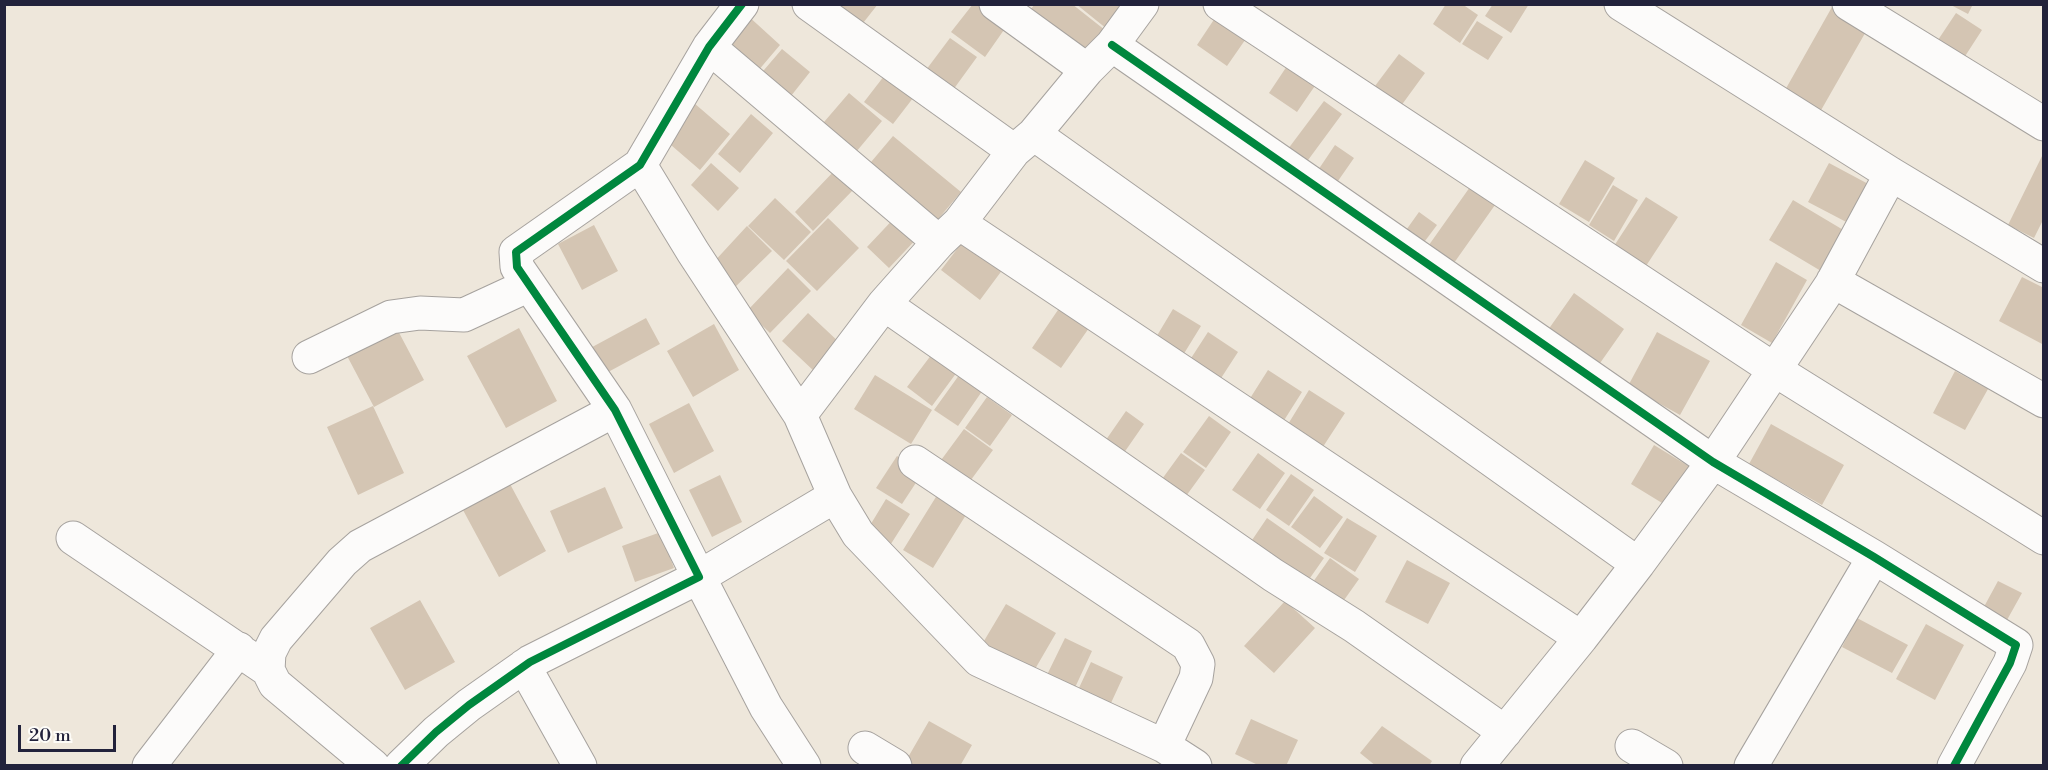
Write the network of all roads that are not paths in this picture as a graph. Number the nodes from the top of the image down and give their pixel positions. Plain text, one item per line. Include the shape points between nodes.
1 (742, 4) edge
2 (809, 4) edge
3 (996, 4) edge
4 (1142, 4) edge
5 (1220, 4) edge
6 (1621, 4) edge
7 (1849, 4) edge
8 (1112, 45) junction
9 (709, 47) junction
10 (1087, 70) junction
11 (2043, 124) edge
12 (1024, 143) junction
13 (640, 165) junction
14 (1891, 174) junction
15 (949, 232) junction
16 (2043, 266) edge
17 (1833, 281) junction
18 (529, 285) junction
19 (884, 304) junction
20 (309, 357) dead end
21 (1775, 370) junction
22 (2043, 401) edge
23 (615, 410) junction
24 (800, 415) junction
25 (915, 462) dead end
26 (1713, 462) junction
27 (835, 496) junction
28 (73, 538) dead end
29 (2043, 538) edge
30 (1874, 557) junction
31 (1638, 564) junction
32 (699, 577) junction
33 (1581, 638) junction
34 (239, 649) junction
35 (524, 666) junction
36 (268, 670) junction
37 (1505, 732) junction
38 (1164, 746) junction
39 (1632, 746) dead end
40 (865, 748) dead end
41 (149, 765) edge
42 (374, 765) edge
43 (401, 765) edge
44 (580, 765) edge
45 (804, 765) edge
46 (895, 765) edge
47 (1194, 765) edge
48 (1476, 765) edge
49 (1666, 765) edge
50 (1751, 765) edge
51 (1954, 765) edge

1 - 9 street
2 - 12 street
3 - 10 street
4 - 8 street
5 - 21 street
6 - 14 street
7 - 11 street
8 - 10 street
8 - 26 street
9 - 13 street
9 - 15 street
10 - 12 street
12 - 15 street
12 - 31 street
13 - 18 street via 516,252 517,267
13 - 24 street
14 - 16 street
14 - 17 street
15 - 19 street
15 - 33 street
17 - 21 street
17 - 22 street
18 - 20 street via 464,315 420,313 391,317
18 - 23 street
19 - 24 street
19 - 37 street
21 - 26 street
21 - 29 street
23 - 32 street
23 - 36 street via 360,546 276,639 269,653
24 - 27 street
25 - 38 street via 1188,645 1197,664 1196,678
26 - 30 street
26 - 31 street
27 - 32 street
27 - 38 street via 858,534 979,660
28 - 34 street
30 - 50 street
30 - 51 street via 2016,645
31 - 33 street
32 - 35 street
32 - 45 street via 766,707
33 - 37 street
34 - 36 street
34 - 41 street
35 - 43 street via 469,705
35 - 44 street
36 - 42 street via 275,684
37 - 48 street
38 - 47 street
39 - 49 street
40 - 46 street

